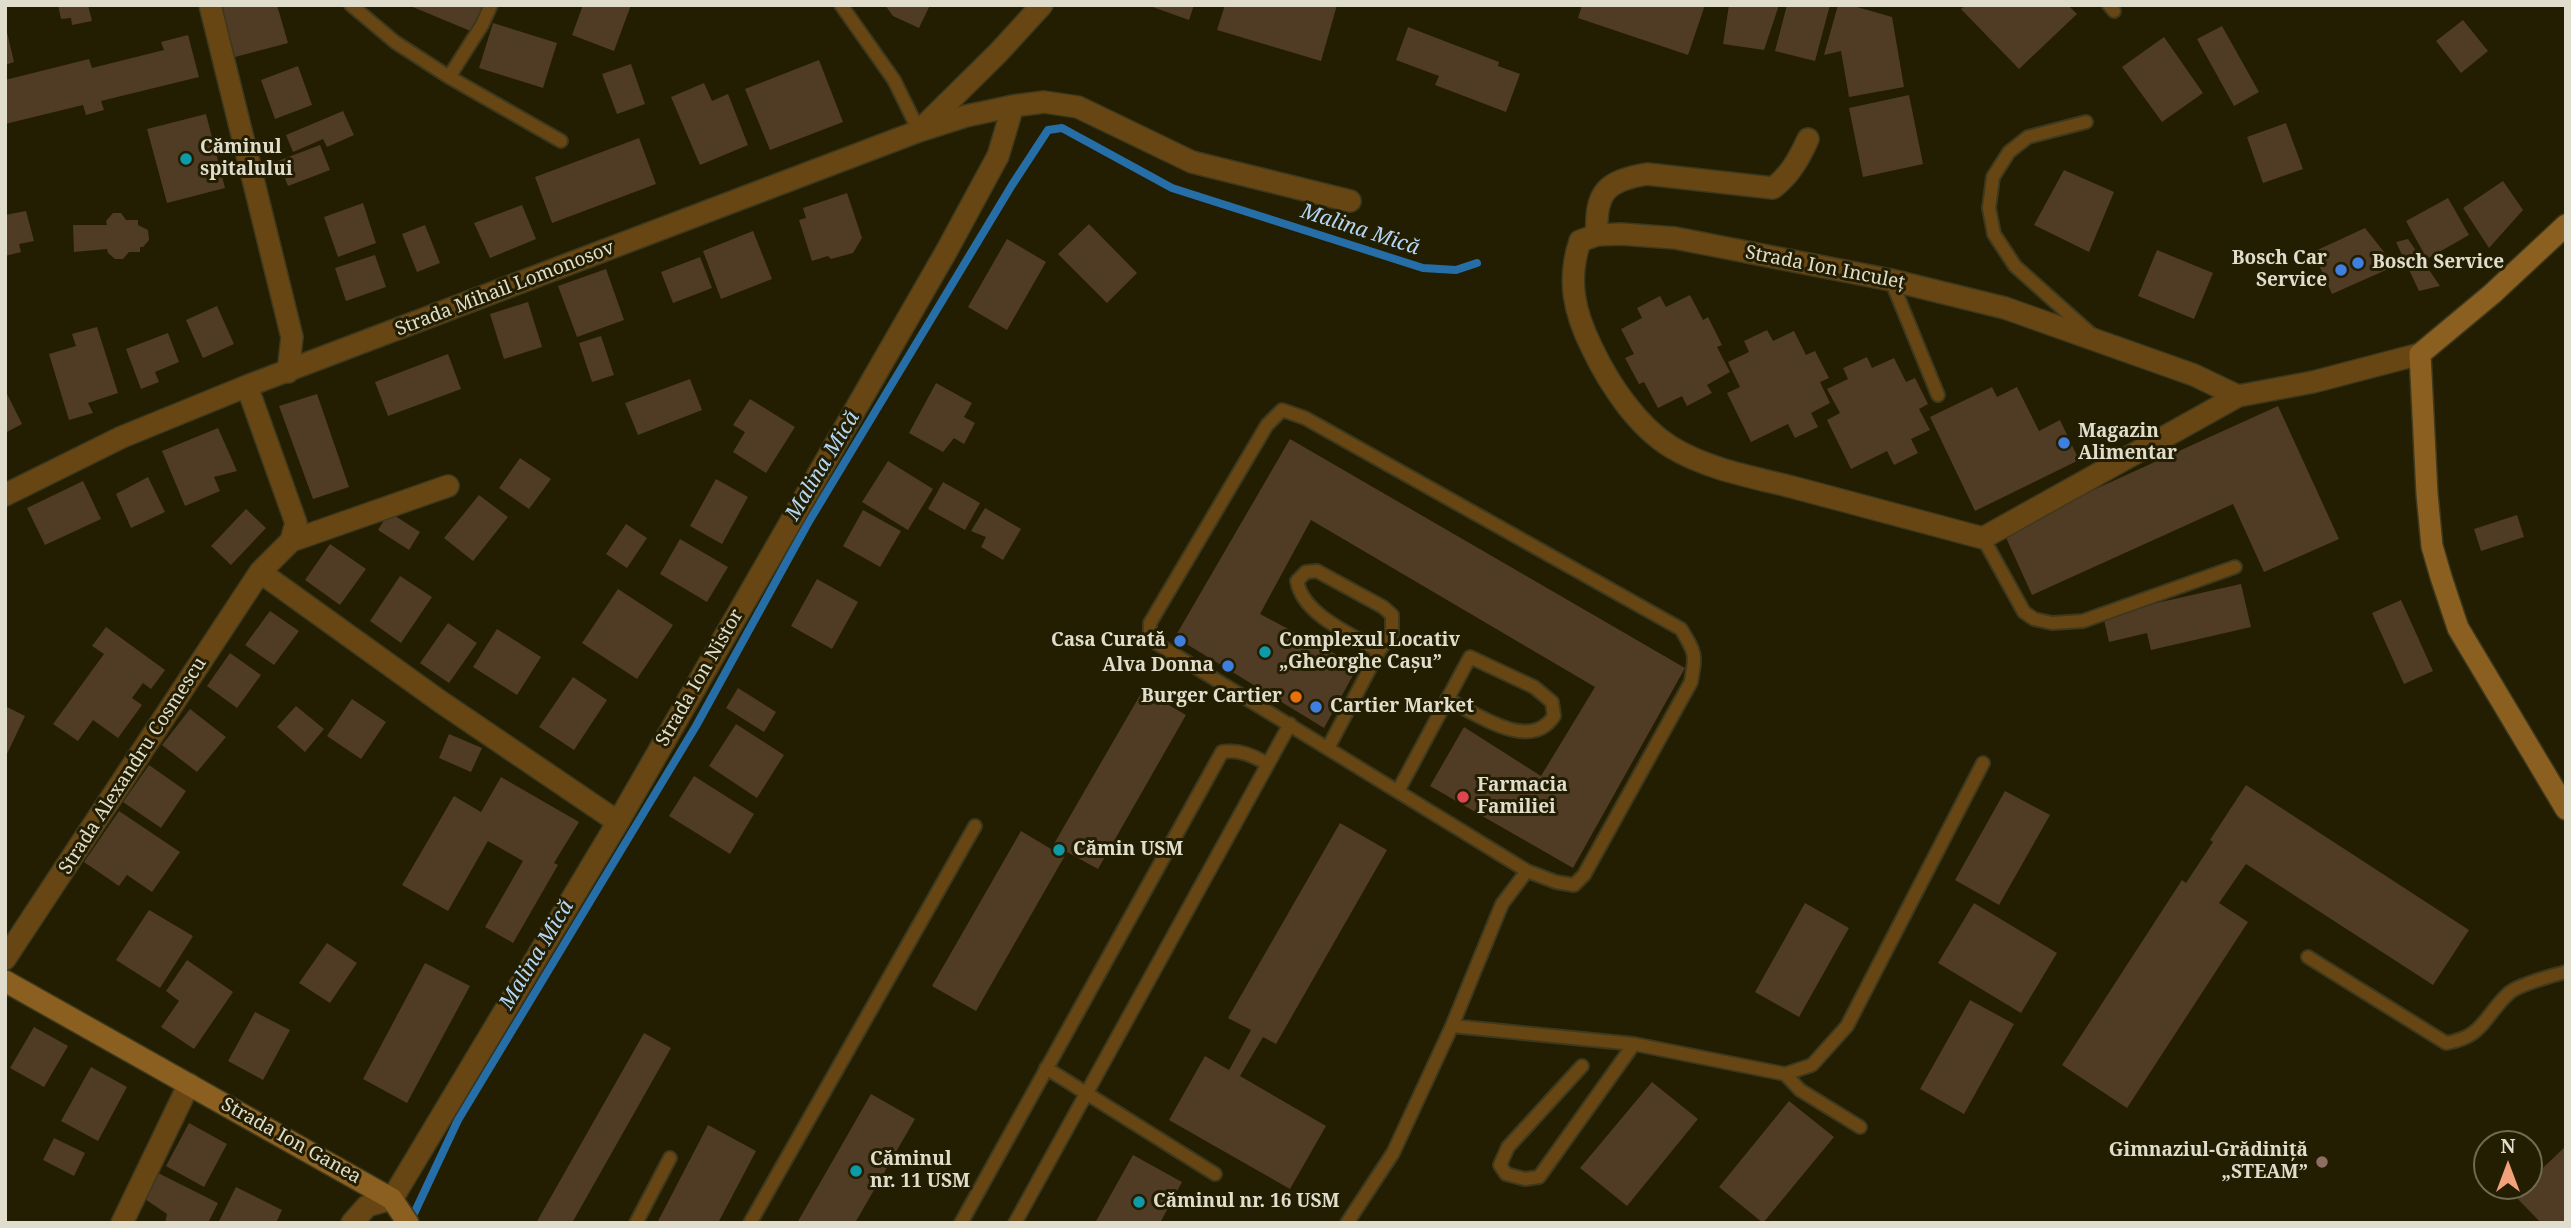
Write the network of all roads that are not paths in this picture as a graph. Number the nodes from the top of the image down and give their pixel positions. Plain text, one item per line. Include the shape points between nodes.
1 (210, 5) edge
2 (351, 5) edge
3 (491, 5) edge
4 (841, 5) edge
5 (1042, 5) edge
6 (449, 77) junction
7 (1013, 106) junction
8 (2086, 122) dead end
9 (919, 131) junction
10 (1808, 139) dead end
11 (561, 141) dead end
12 (1350, 201) dead end
13 (2566, 225) edge
14 (1597, 235) junction
15 (1891, 281) junction
16 (2095, 338) junction
17 (2420, 354) junction
18 (288, 372) junction
19 (247, 386) junction
20 (1938, 395) dead end
21 (2238, 396) junction
22 (448, 486) dead end
23 (5, 495) edge
24 (1983, 538) junction
25 (291, 541) junction
26 (2235, 567) dead end
27 (260, 572) junction
28 (1379, 651) junction
29 (1447, 699) junction
30 (1290, 724) junction
31 (1328, 748) junction
32 (1983, 763) dead end
33 (1268, 764) junction
34 (1398, 791) junction
35 (2566, 809) edge
36 (618, 822) junction
37 (975, 826) dead end
38 (1527, 871) junction
39 (2308, 957) dead end
40 (5, 959) edge
41 (2566, 972) edge
42 (5, 981) edge
43 (1452, 1026) junction
44 (1634, 1044) junction
45 (1582, 1066) dead end
46 (1046, 1068) junction
47 (1785, 1074) junction
48 (189, 1084) junction
49 (1088, 1093) junction
50 (1860, 1127) dead end
51 (670, 1158) dead end
52 (1215, 1174) dead end
53 (392, 1199) junction
54 (122, 1223) edge
55 (352, 1223) edge
56 (408, 1223) edge
57 (636, 1223) edge
58 (750, 1223) edge
59 (961, 1223) edge
60 (1015, 1223) edge
61 (1347, 1223) edge

1 - 18 street via 292,337
2 - 6 lane via 395,42
3 - 6 lane
4 - 9 lane via 894,79
5 - 9 street
6 - 11 lane
7 - 9 street, Strada Mihail Lomonosov
7 - 12 street, Strada Mihail Lomonosov via 1044,102 1077,107 1192,162
7 - 36 street, Strada Ion Nistor via 998,156 946,252
8 - 16 lane via 2028,137 2009,152 1993,177 1989,208 1994,234 2015,266
9 - 18 street, Strada Mihail Lomonosov
10 - 14 street via 1801,157 1773,188 1647,174 1627,177 1607,188 1596,210
13 - 17 main road
14 - 15 street, Strada Ion Inculeț via 1675,238
14 - 24 street via 1580,241 1574,259 1573,301 1582,328 1621,397 1669,446 1735,472
15 - 16 street, Strada Ion Inculeț via 2005,308
15 - 20 lane
16 - 21 street, Strada Ion Inculeț
17 - 21 street
17 - 35 main road via 2427,494 2432,546 2441,577 2458,628
18 - 19 street, Strada Mihail Lomonosov
19 - 23 street, Strada Mihail Lomonosov via 122,437
19 - 25 street via 296,523
21 - 24 street
22 - 25 street, Strada Alexandru Cosmescu
24 - 26 lane via 2024,612 2052,623 2083,621
25 - 27 street, Strada Alexandru Cosmescu
27 - 36 street
27 - 40 street, Strada Alexandru Cosmescu
28 - 28 lane via 1392,633 1392,614 1317,571 1306,572 1297,581 1299,593 1312,611
28 - 31 lane
29 - 29 lane via 1513,732 1547,727 1554,716 1552,702 1534,687 1470,657
29 - 34 lane
30 - 31 lane
30 - 33 lane
30 - 38 lane via 1156,643 1150,634 1150,623 1266,425 1282,411 1305,418 1681,629 1689,643 1696,657 1692,682 1584,875 1574,886
31 - 34 lane
32 - 47 lane via 1847,1026 1812,1065
33 - 46 lane via 1249,754 1223,752
33 - 49 lane
34 - 38 lane
36 - 53 street, Strada Ion Nistor
37 - 58 lane
38 - 43 lane via 1502,904
39 - 41 lane via 2446,1043 2463,1040 2479,1029 2510,991
42 - 48 main road, Strada Ion Ganea
43 - 44 lane
43 - 61 lane via 1393,1153
44 - 45 lane via 1539,1177 1506,1174 1500,1165 1508,1147
44 - 47 lane
46 - 49 lane
46 - 59 lane
47 - 50 lane via 1800,1090
48 - 53 main road, Strada Ion Ganea
48 - 54 street
49 - 52 lane
49 - 60 lane
51 - 57 lane
53 - 55 street via 367,1206
53 - 56 main road

